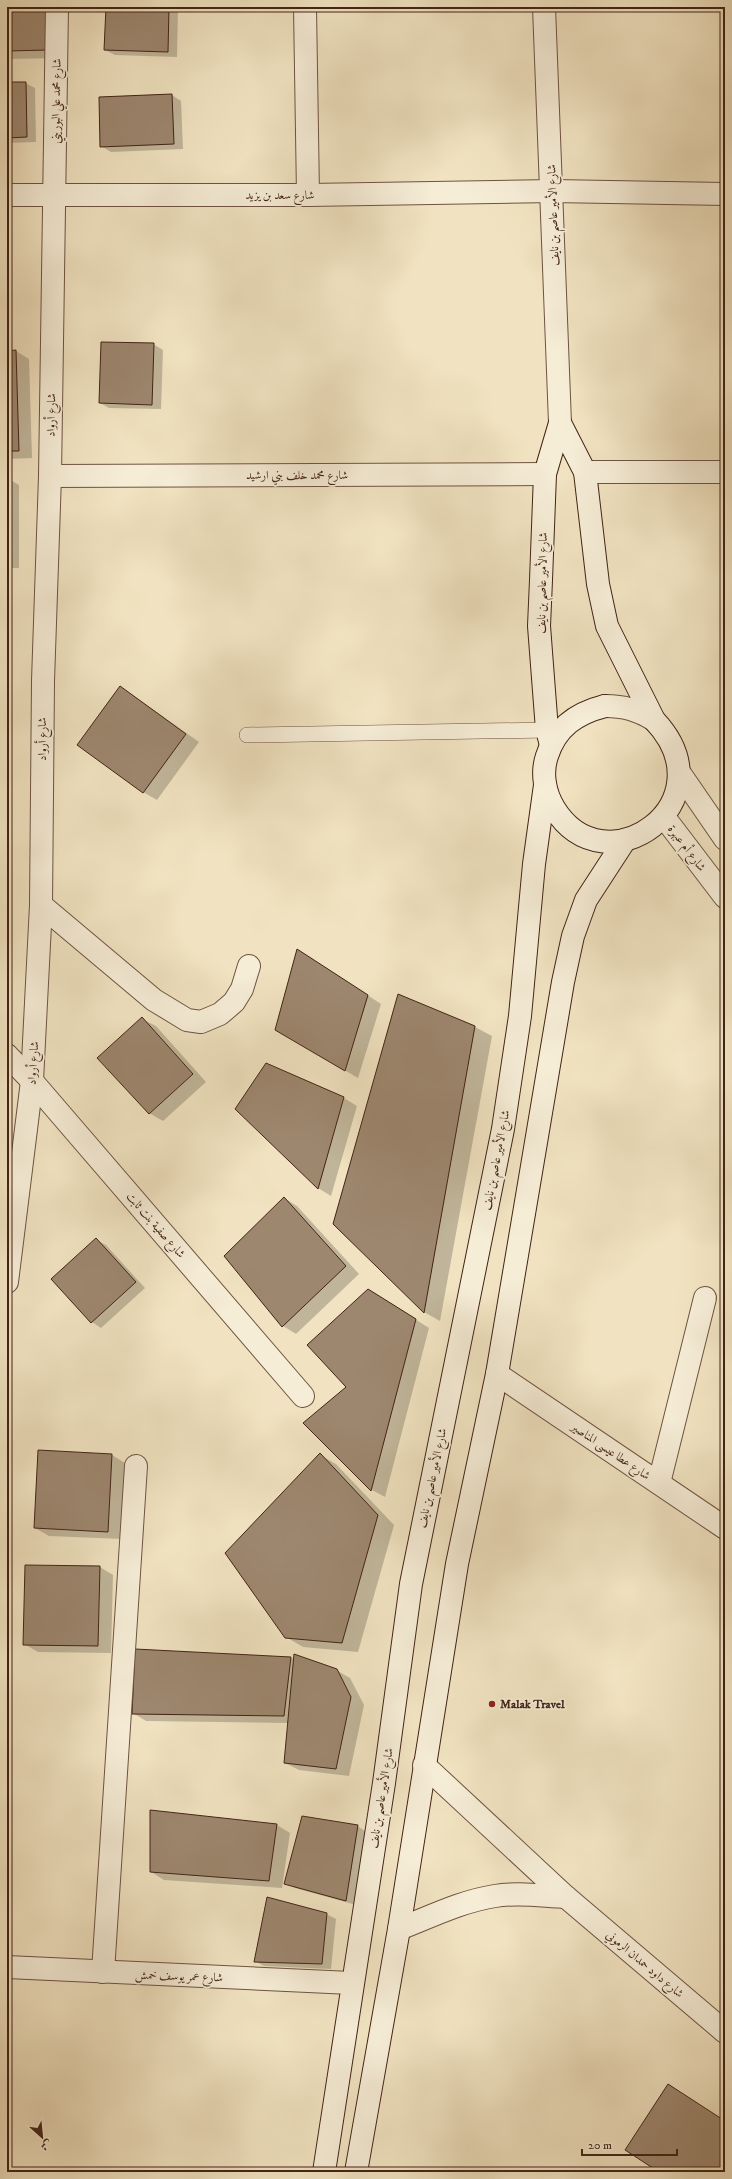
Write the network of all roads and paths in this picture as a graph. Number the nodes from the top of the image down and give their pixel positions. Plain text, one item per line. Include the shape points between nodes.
1 (57, 7) edge
2 (305, 7) edge
3 (544, 7) edge
4 (553, 191) junction
5 (54, 194) junction
6 (725, 194) edge
7 (7, 195) edge
8 (308, 195) junction
9 (560, 423) junction
10 (585, 472) junction
11 (725, 472) edge
12 (545, 474) junction
13 (50, 476) junction
14 (654, 720) junction
15 (247, 735) dead end
16 (549, 738) junction
17 (681, 775) junction
18 (545, 785) junction
19 (664, 817) junction
20 (725, 839) edge
21 (625, 840) junction
22 (725, 897) edge
23 (41, 905) junction
24 (249, 966) dead end
25 (7, 1055) edge
26 (32, 1081) junction
27 (7, 1282) edge
28 (705, 1298) dead end
29 (497, 1374) junction
30 (303, 1396) dead end
31 (136, 1466) dead end
32 (659, 1483) junction
33 (725, 1528) edge
34 (424, 1765) junction
35 (566, 1897) junction
36 (399, 1929) junction
37 (7, 1967) edge
38 (103, 1972) junction
39 (352, 1983) junction
40 (725, 2032) edge
41 (324, 2172) edge
42 (356, 2172) edge

1 - 5 street, شارع محمد علي البوريني
2 - 8 street
3 - 4 street, شارع الأمير عاصم بن نايف
4 - 6 street, شارع سعد بن يزيد
4 - 8 street, شارع سعد بن يزيد
4 - 9 street, شارع الأمير عاصم بن نايف
5 - 7 street, شارع سعد بن يزيد
5 - 8 street, شارع سعد بن يزيد
5 - 13 street, شارع أرواد
9 - 10 street, شارع الأمير عاصم بن نايف
9 - 12 street, شارع الأمير عاصم بن نايف
10 - 11 street
10 - 14 street, شارع الأمير عاصم بن نايف via 602,605 608,626
12 - 13 street, شارع محمد خلف بني ارشيد
12 - 16 street, شارع الأمير عاصم بن نايف via 539,626
13 - 23 street, شارع أرواد via 43,681
14 - 16 street via 639,711 622,706 605,706 588,710 573,718
14 - 17 street via 666,731 674,744
15 - 16 lane
16 - 18 street via 544,771
17 - 19 street via 676,798
17 - 20 street
18 - 21 street via 550,802 560,818 573,830 589,838 607,842
18 - 39 street, شارع الأمير عاصم بن نايف via 520,1016 503,1129 411,1584 384,1783
19 - 21 street via 646,832
19 - 22 street, شارع أم عبهرة
21 - 29 street via 586,900 573,936
23 - 24 street via 154,1000 187,1020 201,1022 220,1014 234,1002 242,989
23 - 26 street, شارع أرواد
25 - 26 street, شارع صفية بنت ثابت
26 - 27 street, شارع أرواد
26 - 30 street, شارع صفية بنت ثابت
28 - 32 street
29 - 32 street, شارع عطا عيسى المناصير
29 - 34 street via 457,1564
31 - 38 street
32 - 33 street, شارع عطا عيسى المناصير
34 - 35 street, شارع داود حمدان الرموني
34 - 36 street
35 - 36 street via 518,1894 495,1896 469,1902
35 - 40 street, شارع داود حمدان الرموني
36 - 42 street
37 - 38 street, شارع عمر يوسف خمش
38 - 39 street, شارع عمر يوسف خمش
39 - 41 street, شارع الأمير عاصم بن نايف

